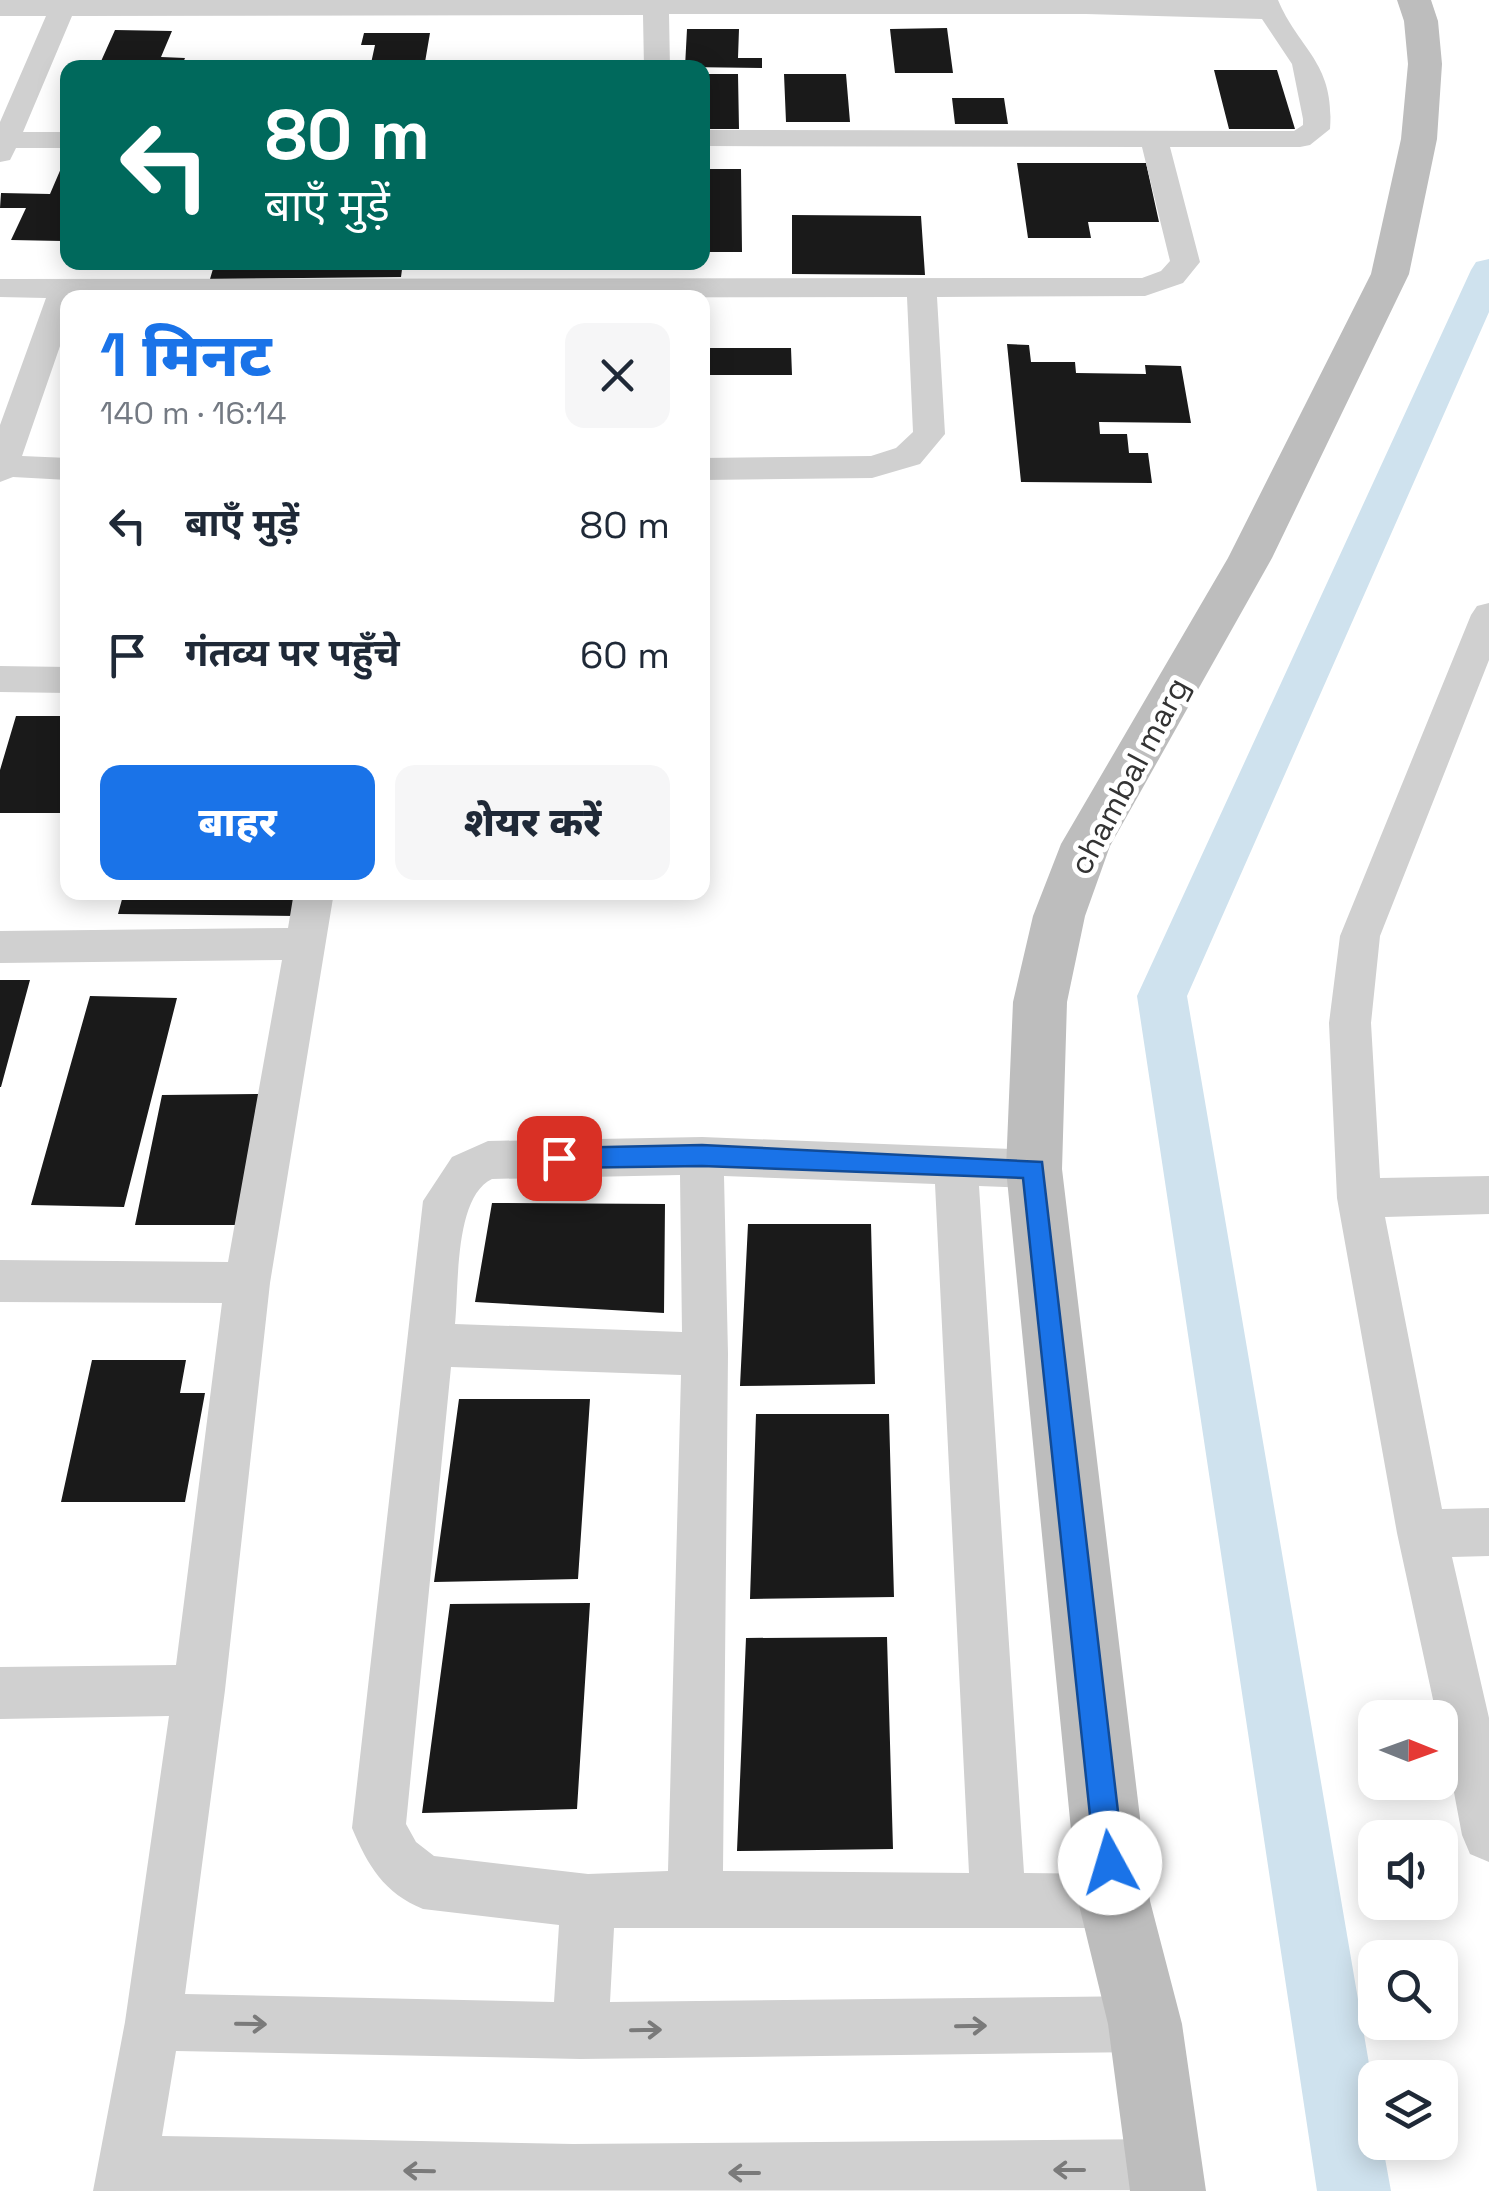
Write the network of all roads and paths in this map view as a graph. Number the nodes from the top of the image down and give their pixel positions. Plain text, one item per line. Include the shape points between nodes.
1 (1414, 0) edge
2 (64, 4) edge
3 (1267, 6) edge
4 (0, 8) edge
5 (656, 8) junction
6 (657, 60) edge
7 (710, 138) edge
8 (1154, 140) junction
9 (60, 141) edge
10 (2, 145) edge
11 (657, 276) edge
12 (0, 288) edge
13 (64, 290) joint
14 (922, 290) junction
15 (60, 301) edge
16 (1, 468) edge
17 (60, 469) edge
18 (710, 470) edge
19 (1489, 616) edge
20 (0, 680) edge
21 (60, 680) edge
22 (313, 900) edge
23 (306, 944) junction
24 (0, 947) edge
25 (702, 1156) junction
26 (956, 1165) junction
27 (1034, 1169) junction
28 (1489, 1195) edge
29 (1359, 1198) junction
30 (0, 1281) edge
31 (247, 1283) junction
32 (428, 1344) junction
33 (705, 1354) junction
34 (1489, 1532) edge
35 (1422, 1533) junction
36 (198, 1690) junction
37 (0, 1693) edge
38 (1489, 1835) edge
39 (695, 1898) junction
40 (998, 1899) junction
41 (588, 1901) junction
42 (1114, 1901) junction
43 (153, 2022) junction
44 (1145, 2024) junction
45 (580, 2031) junction
46 (125, 2178) edge
47 (1168, 2180) edge

1 - 27 street, chambal marg via 1425,64 1419,139 1390,274 1250,558 1086,844 1059,916 1040,1002
2 - 4 street
2 - 5 street
2 - 10 street
3 - 5 street
3 - 8 street via 1298,48 1319,112 1316,129 1300,139
5 - 6 street
7 - 8 street
8 - 14 street via 1185,262 1172,277 1144,287
9 - 10 street
11 - 13 street
11 - 14 street
12 - 13 street
14 - 18 street via 928,434 908,456 872,466
15 - 16 street
16 - 17 street
19 - 29 street via 1360,936 1350,1023
20 - 21 street
22 - 23 street
23 - 24 street
23 - 31 street
25 - 26 street
25 - 32 street via 488,1160 468,1170 445,1201
25 - 33 street
26 - 27 street
26 - 40 street
27 - 42 street, chambal marg
28 - 29 street
29 - 35 street
30 - 31 street
31 - 36 street
32 - 33 street
32 - 41 street via 379,1828 397,1861 424,1882
33 - 39 street
34 - 35 street
35 - 38 street
36 - 37 street
36 - 43 street
39 - 40 street
39 - 41 street
40 - 42 street
41 - 45 street
42 - 44 street, chambal marg
43 -> 45 street
43 - 46 street
45 -> 44 street
44 - 47 street, chambal marg
47 -> 46 street

